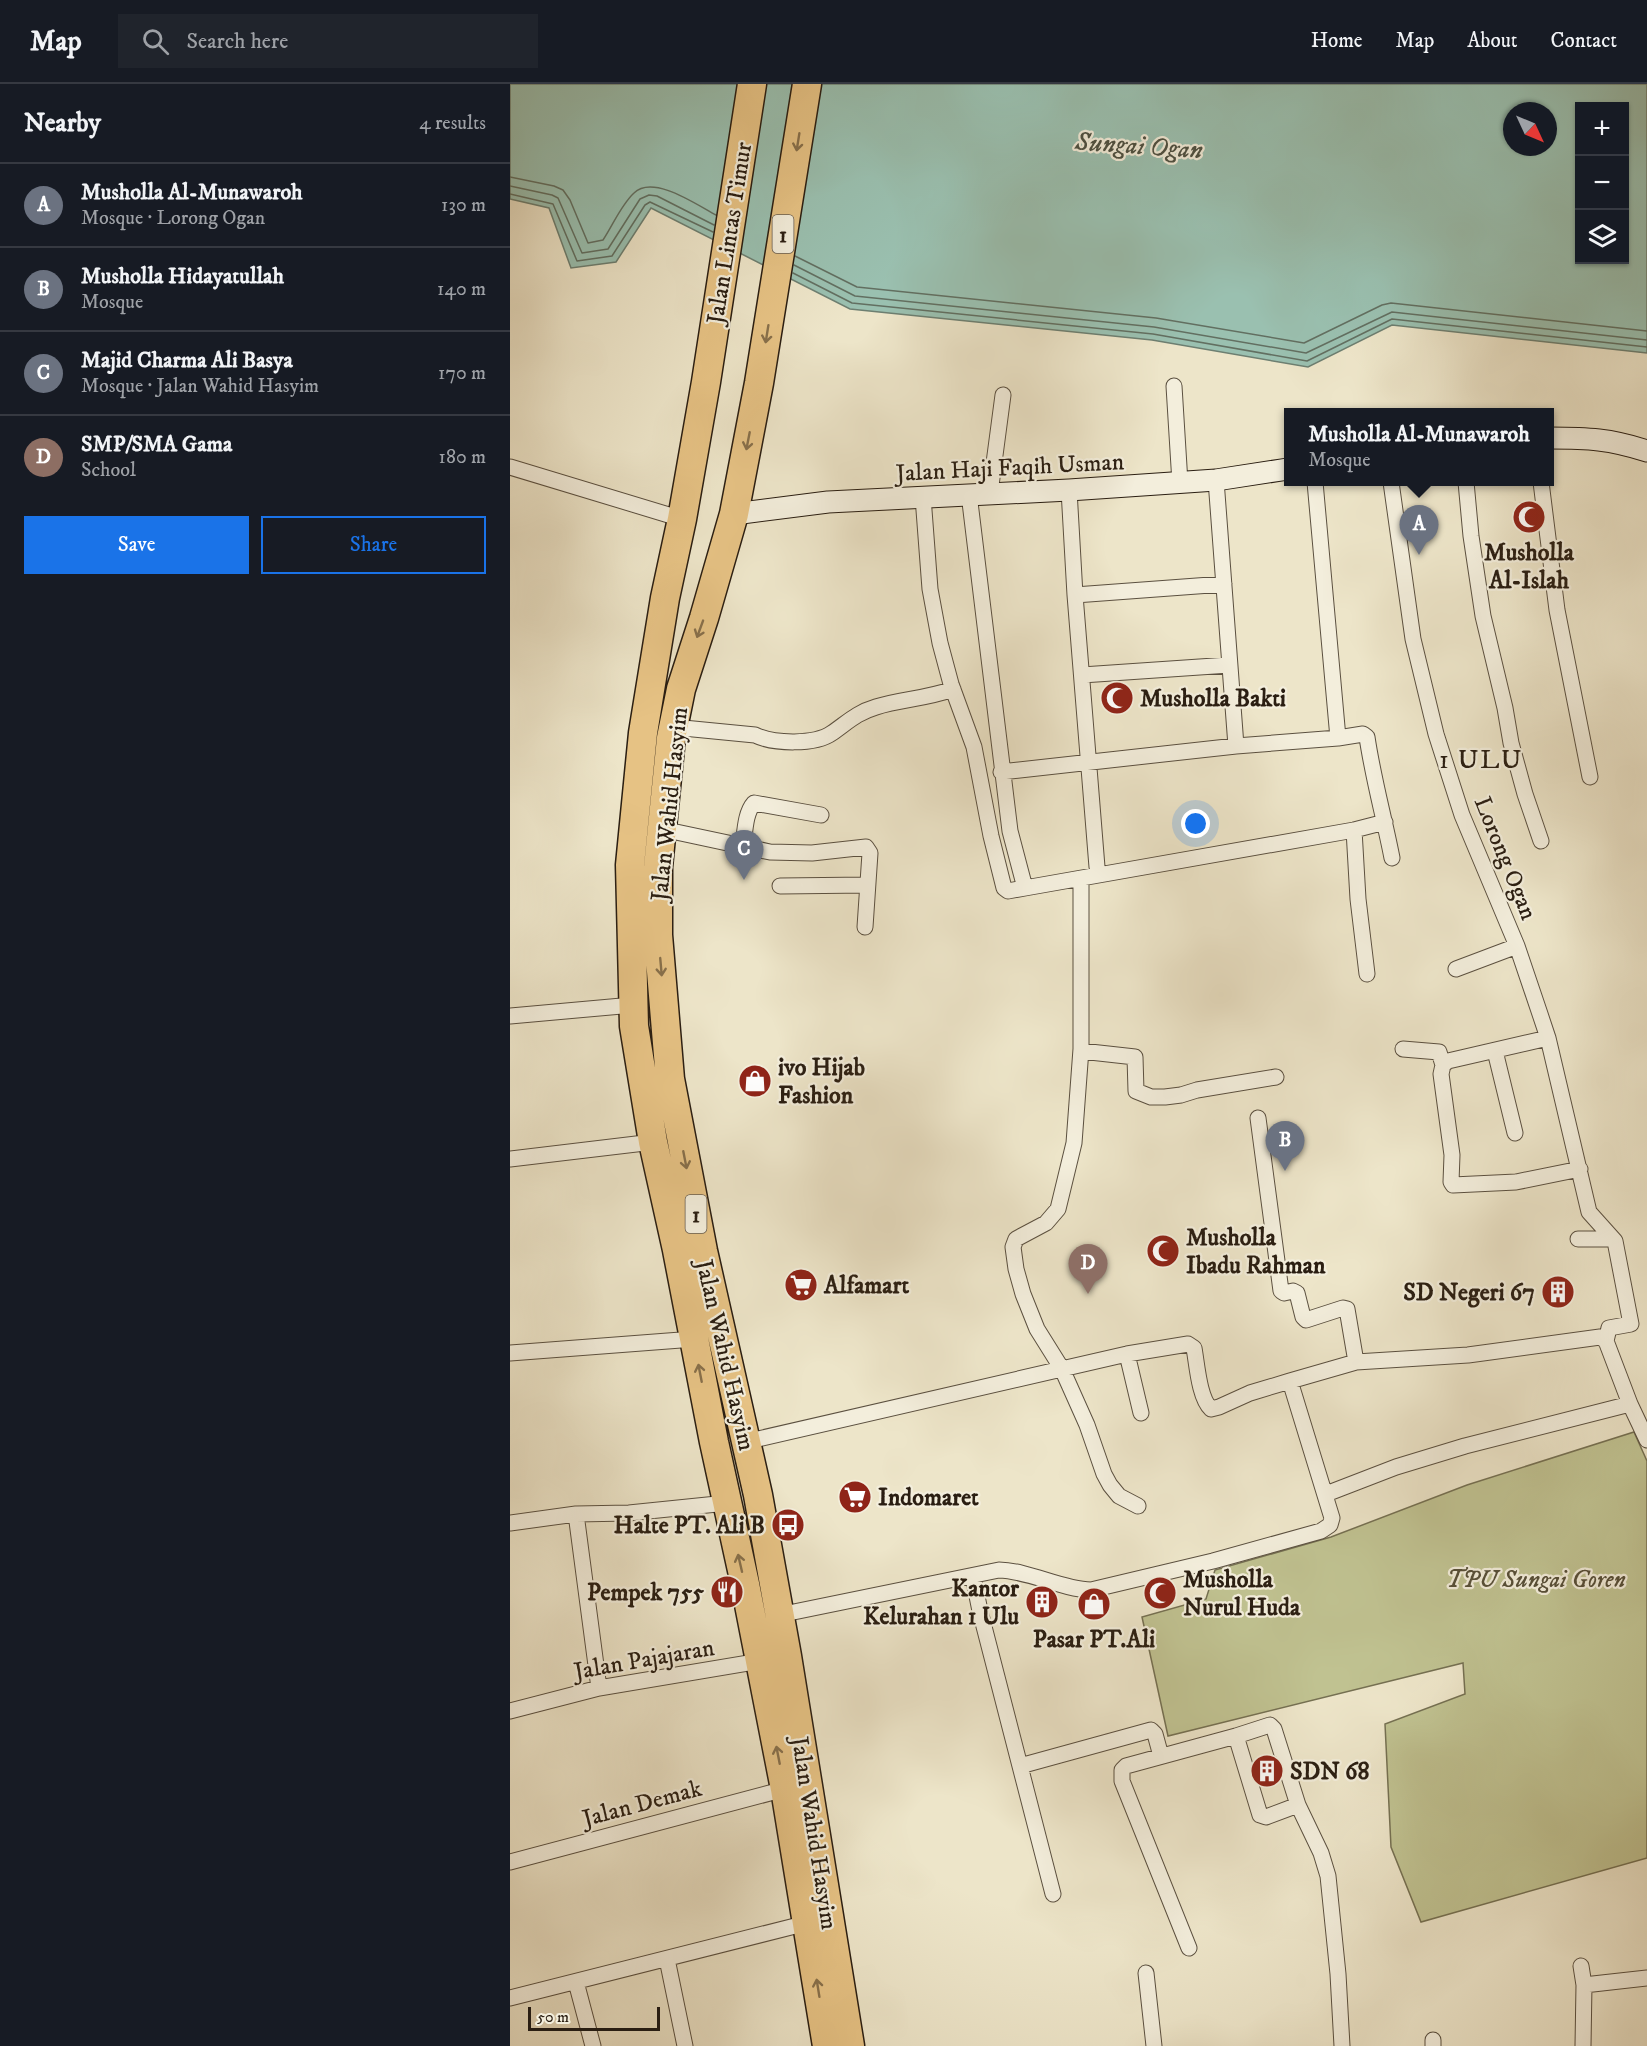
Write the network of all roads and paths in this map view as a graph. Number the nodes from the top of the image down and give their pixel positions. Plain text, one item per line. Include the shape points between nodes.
1 (753, 84) edge
2 (807, 84) edge
3 (706, 382) joint
4 (1174, 386) dead end
5 (1003, 395) dead end
6 (1554, 438) edge
7 (1647, 451) edge
8 (510, 467) edge
9 (1284, 470) edge
10 (1216, 480) junction
11 (1180, 483) junction
12 (1316, 486) edge
13 (1392, 486) edge
14 (1466, 486) edge
15 (1542, 486) edge
16 (1069, 490) junction
17 (980, 494) junction
18 (923, 497) junction
19 (734, 514) junction
20 (682, 519) junction
21 (1224, 584) junction
22 (1075, 595) junction
23 (1229, 665) junction
24 (1082, 675) junction
25 (953, 689) junction
26 (673, 727) junction
27 (1338, 738) junction
28 (1236, 746) junction
29 (1090, 761) junction
30 (1001, 772) junction
31 (1590, 777) dead end
32 (821, 815) dead end
33 (1385, 822) junction
34 (662, 829) junction
35 (1354, 830) junction
36 (1010, 831) junction
37 (991, 836) junction
38 (1541, 841) dead end
39 (743, 846) junction
40 (1392, 858) dead end
41 (1097, 867) dead end
42 (1080, 879) junction
43 (867, 885) junction
44 (780, 886) dead end
45 (1025, 888) junction
46 (865, 927) dead end
47 (658, 935) junction
48 (630, 936) junction
49 (1517, 946) junction
50 (1456, 969) dead end
51 (1367, 974) dead end
52 (633, 1005) junction
53 (510, 1016) edge
54 (1548, 1038) junction
55 (1403, 1049) dead end
56 (1081, 1051) junction
57 (1496, 1051) junction
58 (1443, 1065) junction
59 (1276, 1077) dead end
60 (1258, 1118) dead end
61 (1515, 1133) dead end
62 (653, 1142) junction
63 (510, 1158) edge
64 (1580, 1169) junction
65 (1578, 1239) dead end
66 (1613, 1239) junction
67 (694, 1339) junction
68 (1606, 1341) junction
69 (510, 1353) edge
70 (1127, 1354) junction
71 (1356, 1362) junction
72 (1062, 1369) junction
73 (1290, 1381) junction
74 (1630, 1404) junction
75 (1141, 1413) dead end
76 (1647, 1440) edge
77 (745, 1442) junction
78 (1326, 1494) junction
79 (727, 1503) junction
80 (1138, 1506) dead end
81 (576, 1514) junction
82 (510, 1523) edge
83 (973, 1576) junction
84 (779, 1615) junction
85 (773, 1659) junction
86 (599, 1688) junction
87 (510, 1711) edge
88 (1236, 1736) junction
89 (1161, 1756) junction
90 (1020, 1766) junction
91 (785, 1789) junction
92 (1298, 1804) junction
93 (510, 1862) edge
94 (1053, 1894) dead end
95 (807, 1923) junction
96 (1189, 1948) dead end
97 (667, 1959) junction
98 (1581, 1966) dead end
99 (1146, 1973) dead end
100 (1647, 1978) edge
101 (576, 1982) junction
102 (1584, 1985) junction
103 (510, 1998) edge
104 (593, 2046) edge
105 (685, 2046) edge
106 (827, 2046) edge
107 (850, 2046) edge
108 (1154, 2046) edge
109 (1342, 2046) edge
110 (1583, 2046) edge

1 - 3 highway, Jalan Lintas Timur / 1
2 -> 19 highway, Jalan Wahid Hasyim / 1
3 - 20 highway, Jalan Wahid Hasyim / 1
4 - 11 street
5 - 17 street
6 - 7 street via 1611,440
8 - 20 street
9 - 10 street, Jalan Haji Faqih Usman
10 - 11 street, Jalan Haji Faqih Usman
10 - 21 street
11 - 16 street, Jalan Haji Faqih Usman
12 - 27 street
13 - 49 street, Lorong Ogan via 1413,639 1436,734 1462,815
14 - 38 street via 1483,616 1511,743
15 - 31 street via 1557,610
16 - 17 street, Jalan Haji Faqih Usman
16 - 22 street
17 - 18 street, Jalan Haji Faqih Usman
17 - 30 street
18 - 19 street, Jalan Haji Faqih Usman via 828,502
18 - 25 street via 930,589
19 -> 26 highway, Jalan Wahid Hasyim / 1
20 - 48 highway, Jalan Wahid Hasyim / 1 via 643,733 630,865
21 - 22 street
21 - 23 street
22 - 24 street
23 - 24 street
23 - 28 street
24 - 29 street
25 - 26 street via 932,697 878,706 846,721 830,735 795,742
25 - 37 street via 974,747
26 - 34 highway, Jalan Wahid Hasyim / 1
27 - 28 street
27 - 33 street via 1366,735
28 - 29 street
29 - 30 street
29 - 41 street
30 - 36 street
32 - 39 street via 754,803
33 - 35 street
33 - 40 street
34 - 39 street
34 - 47 highway, Jalan Wahid Hasyim / 1
35 - 42 street
35 - 51 street
36 - 37 street
36 - 45 street
37 - 45 street via 1004,888
39 - 43 street via 789,853 866,847 870,853
42 - 45 street
42 - 56 street
43 - 44 street
43 - 46 street
47 - 48 highway
47 -> 77 highway, Jalan Wahid Hasyim / 1 via 670,1079
48 - 52 highway, Jalan Wahid Hasyim / 1
49 - 50 street
49 - 54 street, Lorong Ogan
52 - 53 street
52 - 62 highway, Jalan Wahid Hasyim / 1
54 - 57 street
54 - 64 street, Lorong Ogan
55 - 58 street via 1439,1052
56 - 59 street via 1135,1057 1136,1091 1151,1097
56 - 72 street via 1074,1143 1058,1209 1046,1223 1019,1236 1013,1247 1026,1303
57 - 58 street via 1448,1060
57 - 61 street
58 - 64 street via 1452,1184 1516,1182
60 - 71 street via 1281,1291 1297,1293 1306,1320 1347,1309
62 - 63 street
62 - 67 highway, Jalan Wahid Hasyim / 1
64 - 66 street, Lorong Ogan via 1589,1212
65 - 66 street
66 - 68 street via 1631,1324 1609,1328
67 - 69 street
79 -> 67 highway, Jalan Wahid Hasyim / 1
68 - 71 street via 1600,1337 1468,1354
68 - 74 street
70 - 72 street
70 - 73 street via 1194,1346 1200,1383 1211,1409
70 - 75 street
71 - 73 street
72 - 77 street
72 - 80 street via 1110,1485 1119,1496
73 - 78 street
74 - 76 street
74 - 78 street via 1465,1446
77 - 84 highway, Jalan Wahid Hasyim / 1
78 - 83 street via 1332,1518 1321,1531 1099,1588 1082,1590 1011,1571
79 - 81 street
85 -> 79 highway, Jalan Wahid Hasyim / 1
81 - 82 street
81 - 86 street
83 - 84 street
83 - 90 street
84 - 85 highway, Jalan Wahid Hasyim / 1
85 - 86 street, Jalan Pajajaran
91 -> 85 highway, Jalan Wahid Hasyim / 1
85 - 107 highway, Jalan Wahid Hasyim / 1
86 - 87 street, Jalan Pajajaran
88 - 89 street
88 - 92 street via 1272,1726
88 - 92 street via 1260,1815 1266,1817
89 - 90 street via 1151,1730
89 - 96 street via 1126,1766 1121,1776
90 - 94 street
91 - 93 street, Jalan Demak
91 - 95 highway, Jalan Wahid Hasyim / 1
92 - 109 street via 1328,1876
95 - 97 street
106 -> 95 highway, Jalan Wahid Hasyim / 1
97 - 101 street
97 - 105 street
98 - 102 street
99 - 108 street
100 - 102 street
101 - 103 street
101 - 104 street
102 - 110 street

